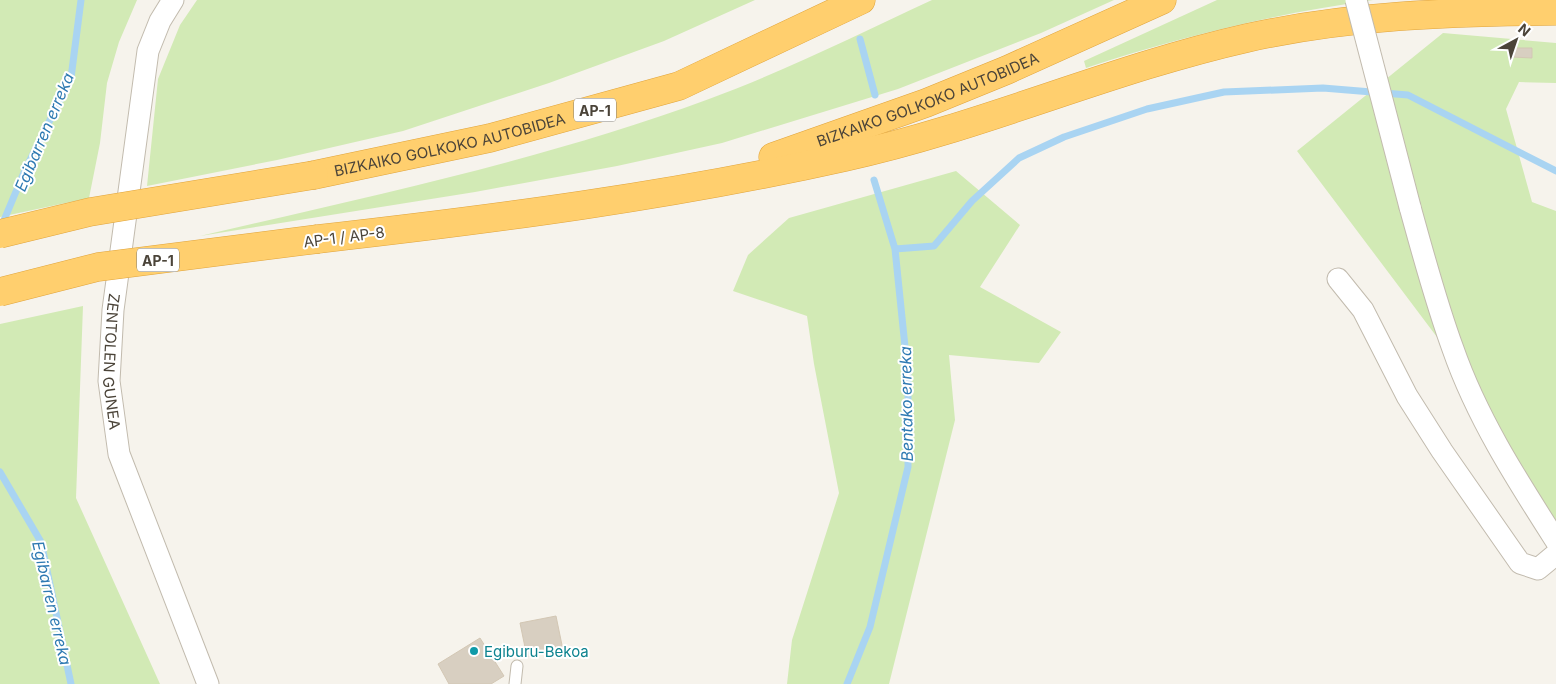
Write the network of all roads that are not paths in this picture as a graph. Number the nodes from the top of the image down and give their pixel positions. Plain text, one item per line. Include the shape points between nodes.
1 (174, 0) edge
2 (862, 0) edge
3 (1162, 0) edge
4 (1356, 0) edge
5 (1556, 11) edge
6 (1495, 12) junction
7 (1556, 20) edge
8 (689, 187) junction
9 (0, 234) edge
10 (1338, 279) dead end
11 (0, 292) edge
12 (1556, 541) edge
13 (1556, 554) edge
14 (517, 666) dead end
15 (208, 684) edge
16 (515, 684) edge

1 - 15 street, ZENTOLEN GUNEA via 160,21 148,51 113,310 109,381 119,454
2 - 9 highway, BIZKAIKO GOLKOKO AUTOBIDEA / AP-1, bridge via 679,86 490,138 314,176 90,212
3 - 8 highway, BIZKAIKO GOLKOKO AUTOBIDEA / AP-1 via 926,103
4 - 12 street, bridge via 1410,207 1457,358 1505,458
5 - 6 highway
6 - 7 highway
6 - 8 highway via 1409,14 1326,23 1246,38 1165,60 933,135 846,157
8 - 11 highway, AP-1 / AP-8 / AP-1, bridge via 514,216 98,268
10 - 13 street via 1363,310 1427,428 1520,563 1538,568
14 - 16 lane

